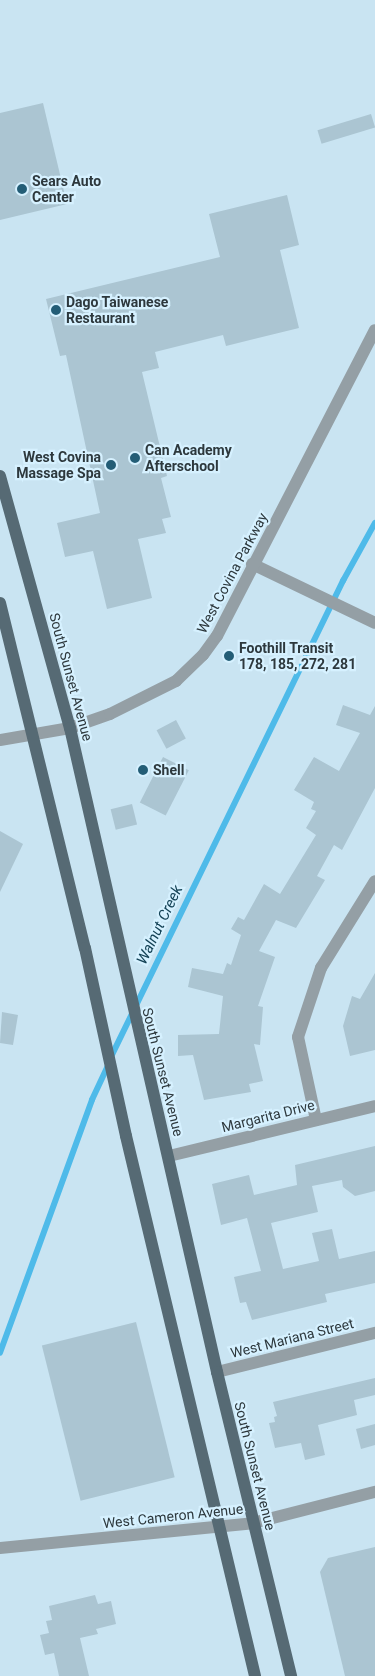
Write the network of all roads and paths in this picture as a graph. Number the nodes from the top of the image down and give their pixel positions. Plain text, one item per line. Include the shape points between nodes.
1 (375, 330) edge
2 (0, 476) edge
3 (252, 564) junction
4 (0, 603) edge
5 (373, 622) edge
6 (70, 728) junction
7 (33, 733) junction
8 (0, 740) edge
9 (375, 881) edge
10 (375, 1106) edge
11 (316, 1120) junction
12 (169, 1156) junction
13 (375, 1333) edge
14 (216, 1372) junction
15 (375, 1492) edge
16 (253, 1523) junction
17 (220, 1526) junction
18 (0, 1548) edge
19 (255, 1676) edge
20 (291, 1676) edge

1 - 3 street, West Covina Parkway via 322,438
2 - 6 main road, South Sunset Avenue
3 - 5 street
3 - 6 street, West Covina Parkway via 217,636 176,681 110,714
4 - 7 main road
6 - 7 street, West Covina Parkway
6 - 12 main road, South Sunset Avenue via 114,933
7 - 8 street, West Covina Parkway
7 - 17 main road
9 - 11 street via 322,968 298,1037
10 - 11 street, Margarita Drive
11 - 12 street, Margarita Drive
12 - 14 main road, South Sunset Avenue
13 - 14 street, West Mariana Street
14 - 16 main road, South Sunset Avenue
15 - 16 street, West Cameron Avenue
16 - 17 street, West Cameron Avenue
16 - 20 main road, South Sunset Avenue
17 - 18 street, West Cameron Avenue
17 - 19 main road

